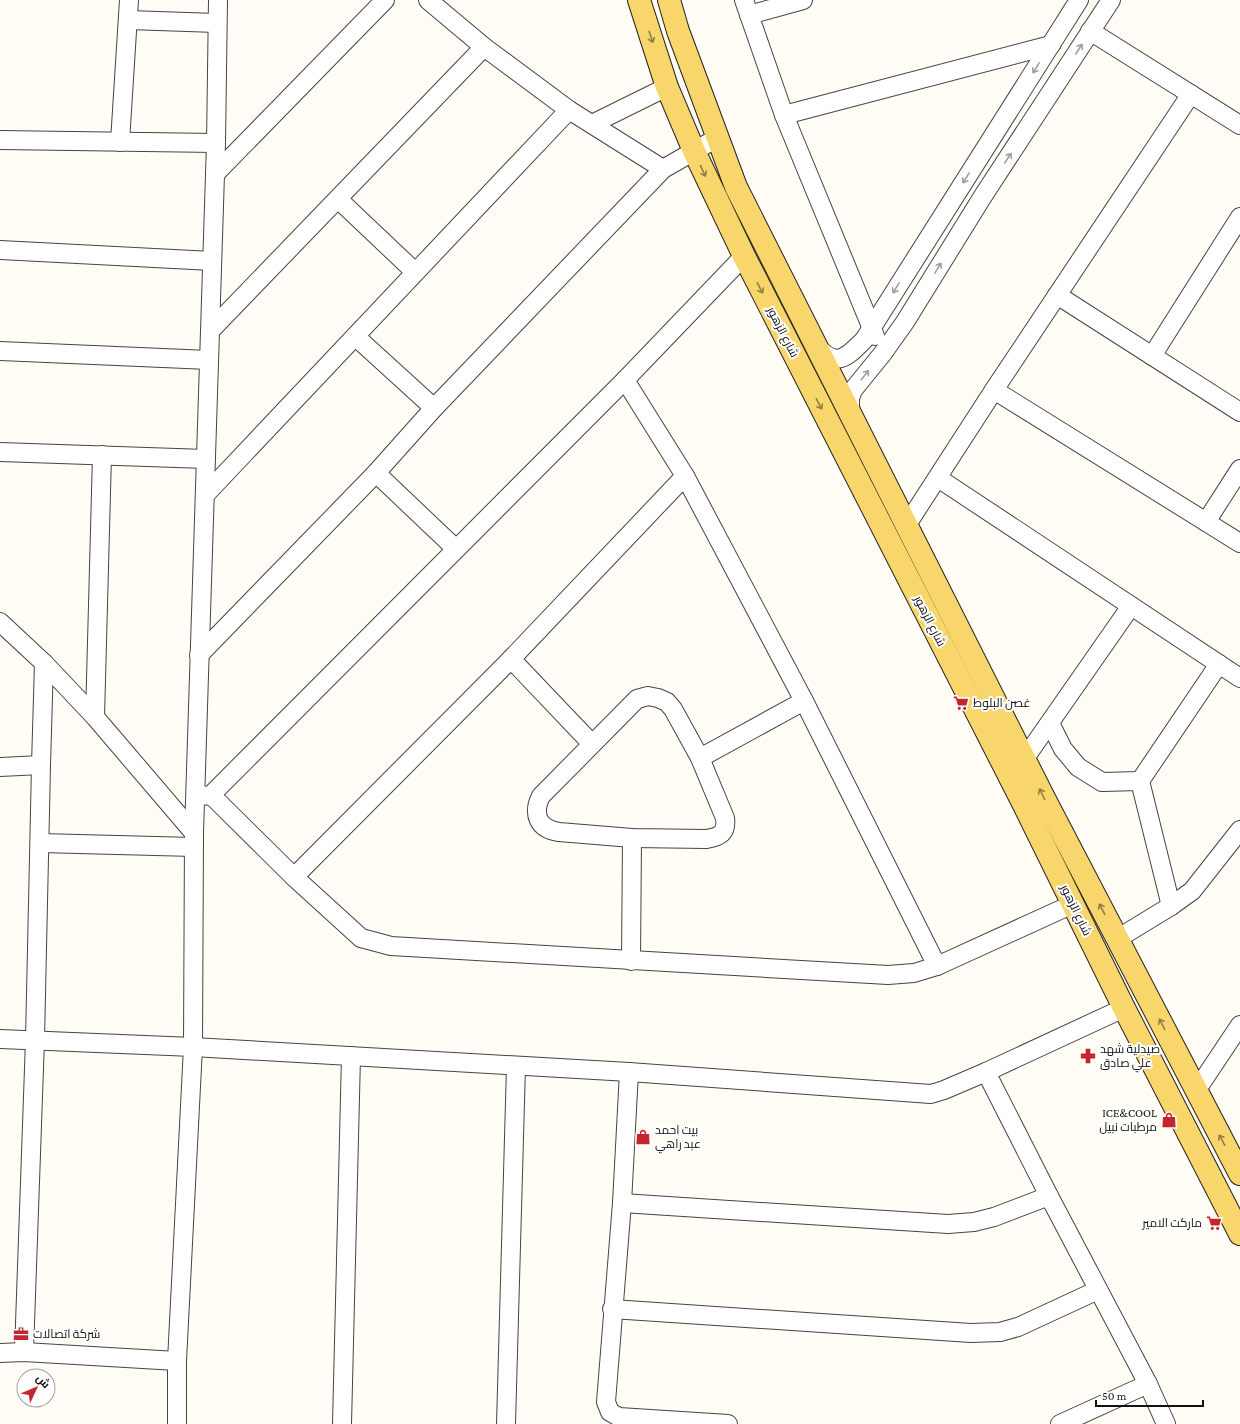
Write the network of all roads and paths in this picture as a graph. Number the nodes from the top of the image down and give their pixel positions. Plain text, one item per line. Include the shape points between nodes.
1 (129, 0) edge
2 (218, 0) edge
3 (385, 0) edge
4 (428, 0) edge
5 (638, 0) edge
6 (669, 0) edge
7 (803, 0) edge
8 (1079, 0) edge
9 (1111, 0) edge
10 (746, 8) edge
11 (128, 20) junction
12 (217, 23) junction
13 (1090, 31) junction
14 (1051, 45) junction
15 (484, 47) junction
16 (667, 87) junction
17 (1191, 94) junction
18 (569, 110) junction
19 (784, 115) junction
20 (592, 124) junction
21 (1240, 126) edge
22 (718, 138) junction
23 (0, 140) edge
24 (120, 142) junction
25 (216, 144) junction
26 (694, 151) junction
27 (663, 169) junction
28 (215, 174) junction
29 (338, 199) junction
30 (1240, 218) edge
31 (0, 250) edge
32 (744, 256) junction
33 (212, 260) junction
34 (415, 272) junction
35 (1057, 295) junction
36 (872, 327) junction
37 (210, 331) junction
38 (356, 337) junction
39 (813, 340) junction
40 (0, 351) edge
41 (883, 353) junction
42 (1152, 356) junction
43 (209, 360) junction
44 (625, 380) junction
45 (994, 390) junction
46 (434, 408) junction
47 (1240, 412) edge
48 (855, 422) junction
49 (0, 452) edge
50 (102, 455) junction
51 (206, 459) junction
52 (1240, 469) edge
53 (376, 472) junction
54 (685, 476) junction
55 (938, 478) junction
56 (205, 495) junction
57 (1206, 522) junction
58 (906, 526) junction
59 (1240, 543) edge
60 (456, 549) junction
61 (1131, 606) junction
62 (0, 622) edge
63 (199, 655) junction
64 (511, 659) junction
65 (44, 663) junction
66 (1219, 664) junction
67 (1240, 678) edge
68 (804, 701) junction
69 (95, 717) junction
70 (1050, 723) junction
71 (592, 744) junction
72 (700, 758) junction
73 (1025, 758) junction
74 (41, 765) junction
75 (0, 767) edge
76 (1140, 781) junction
77 (204, 796) junction
78 (1240, 831) edge
79 (632, 838) junction
80 (194, 840) junction
81 (40, 843) junction
82 (294, 877) junction
83 (1072, 904) junction
84 (1171, 906) junction
85 (1117, 939) junction
86 (631, 961) junction
87 (937, 966) junction
88 (1124, 1008) junction
89 (1240, 1025) edge
90 (0, 1039) edge
91 (36, 1040) junction
92 (193, 1047) junction
93 (350, 1056) junction
94 (516, 1066) junction
95 (630, 1072) junction
96 (986, 1072) junction
97 (1196, 1091) junction
98 (1239, 1168) edge
99 (1049, 1196) junction
100 (622, 1203) junction
101 (1240, 1234) edge
102 (1098, 1290) junction
103 (612, 1309) junction
104 (0, 1352) edge
105 (24, 1352) junction
106 (178, 1361) junction
107 (1148, 1384) junction
108 (177, 1424) edge
109 (342, 1424) edge
110 (506, 1424) edge
111 (728, 1424) edge
112 (1060, 1424) edge
113 (1166, 1424) edge

1 - 11 street
2 - 12 street
3 - 28 street
4 - 15 street
5 -> 16 main road, شارع الزهور
6 - 22 main road, شارع الزهور
7 - 10 street
8 - 14 street
9 - 13 street
10 - 19 street
11 - 12 street
11 - 24 street
12 - 25 street
13 - 17 street
41 -> 13 street
14 - 19 street
14 -> 36 street
15 - 18 street
15 - 29 street
16 - 20 street
16 - 26 main road, شارع الزهور
17 - 21 street
17 - 35 street
18 - 20 street
18 - 34 street
19 - 36 street
20 - 27 street
22 - 26 street
22 - 39 main road, شارع الزهور via 736,187
23 - 24 street
24 - 25 street
25 - 28 street
26 - 27 street
26 -> 32 main road, شارع الزهور
27 - 46 street
28 - 33 street
29 - 34 street
29 - 37 street
30 - 42 street
31 - 33 street
32 - 44 street
32 -> 83 main road, شارع الزهور
33 - 37 street
34 - 38 street
35 - 42 street
35 - 45 street
36 - 39 street via 852,352 836,360 824,354
36 - 41 street
37 - 43 street
38 - 46 street
38 - 56 street
39 - 48 main road, شارع الزهور
40 - 43 street
48 -> 41 street via 850,408 853,390
42 - 47 street
43 - 51 street
44 - 54 street
44 - 60 street
45 - 55 street
45 - 57 street
46 - 53 street
48 - 58 main road, شارع الزهور
49 - 50 street
50 - 51 street
50 - 69 street
51 - 56 street
52 - 57 street
53 - 60 street
53 - 63 street
54 - 64 street
54 - 68 street
55 - 58 street
55 - 61 street
56 - 63 street
57 - 59 street
58 - 73 main road, شارع الزهور
60 - 77 street
61 - 66 street
61 - 70 street
62 - 65 street
63 - 77 street
64 - 71 street
64 - 82 street
65 - 69 street
65 - 74 street
66 - 67 street
66 - 76 street
68 - 72 street
68 - 87 street
69 - 80 street
70 - 73 street
70 - 76 street via 1063,749 1078,767 1102,782
71 - 72 street via 637,700 648,696 667,702 673,709
71 - 79 street via 541,796 536,810 538,819 543,827 551,831
72 - 79 street via 725,818 725,830 716,838 706,839
85 -> 73 main road, شارع الزهور
74 - 75 street
74 - 81 street
76 - 84 street
77 - 80 street
77 - 82 street
78 - 84 street via 1192,891
79 - 86 street
80 - 81 street
80 - 92 street
81 - 91 street
82 - 86 street via 361,938 391,946
83 - 87 street
83 - 88 main road, شارع الزهور
84 - 85 street
97 -> 85 main road, شارع الزهور
86 - 87 street via 888,975 914,973
88 - 96 street
88 - 101 main road, شارع الزهور
89 - 97 street
90 - 91 street
91 - 92 street
91 - 105 street
92 - 93 street
92 - 106 street
93 - 94 street
93 - 109 street
94 - 95 street
94 - 110 street
95 - 96 street via 930,1094
95 - 100 street
96 - 99 street
98 -> 97 main road, شارع الزهور
99 - 100 street via 994,1217 948,1224
99 - 102 street
100 - 103 street
102 - 103 street via 1018,1327 1000,1332 971,1333
102 - 107 street
103 - 111 street via 606,1402 610,1412 619,1417
104 - 105 street
105 - 106 street
106 - 108 street
107 - 112 street
107 - 113 street

